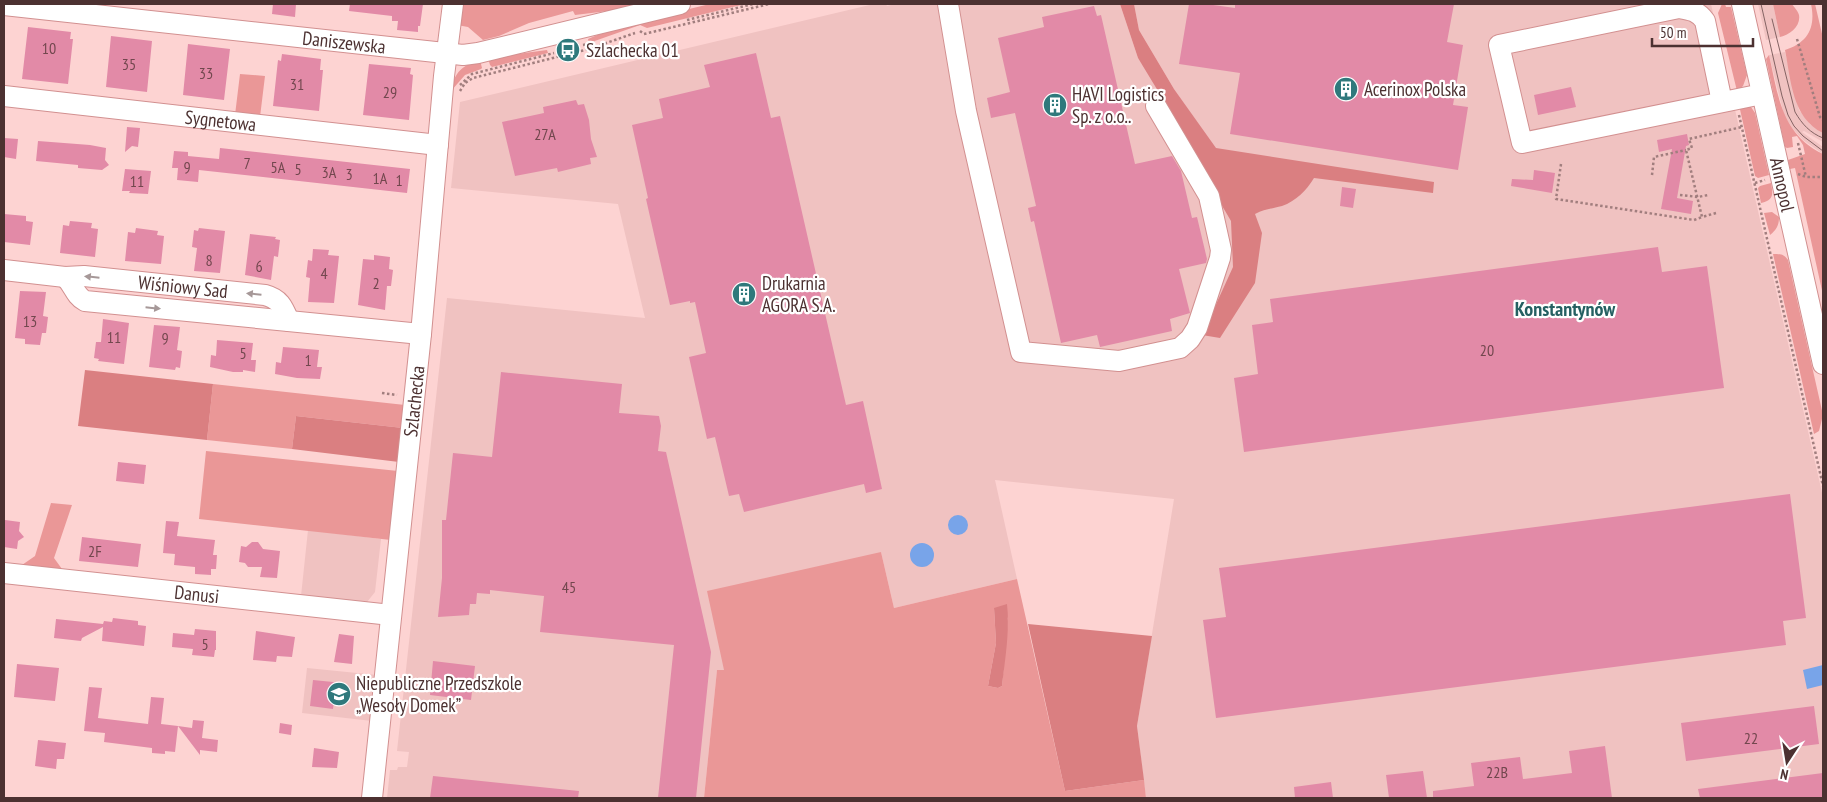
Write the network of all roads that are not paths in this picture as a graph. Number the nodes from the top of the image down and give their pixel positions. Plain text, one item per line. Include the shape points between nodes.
1 (453, 4) edge
2 (680, 4) edge
3 (948, 4) edge
4 (1742, 4) edge
5 (4, 5) edge
6 (134, 11) edge
7 (447, 54) junction
8 (1762, 94) junction
9 (4, 96) edge
10 (1729, 101) junction
11 (1156, 106) dead end
12 (438, 145) junction
13 (4, 270) edge
14 (421, 334) junction
15 (1823, 364) edge
16 (4, 573) edge
17 (391, 615) junction
18 (372, 798) edge

1 - 7 street, Szlachecka
2 - 7 street, Daniszewska via 478,53
3 - 11 street via 966,111 1021,352 1120,361 1180,348 1197,328 1221,250 1209,196
4 - 8 street, Annopol
5 - 6 street, Daniszewska
6 - 7 street, Daniszewska
7 - 12 street, Szlachecka
8 - 10 street
8 - 15 street, Annopol
9 - 12 street, Sygnetowa
10 - 10 street via 1522,143 1499,45 1679,8 1690,10 1699,13 1705,21
12 - 14 street, Szlachecka
13 - 14 street, Wiśniowy Sad via 65,276 76,295 85,301
14 - 17 street, Szlachecka
16 - 17 street, Danusi
17 - 18 street, Szlachecka

